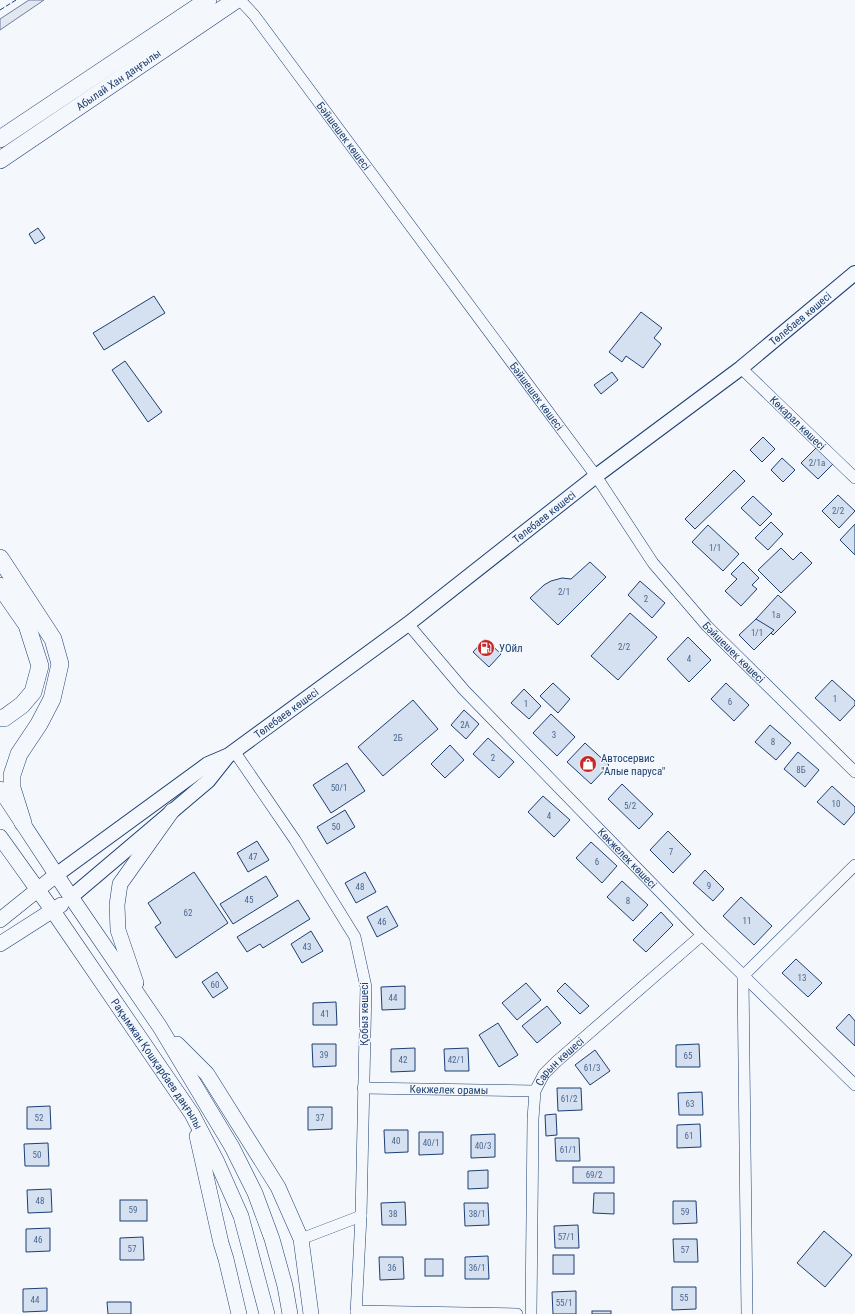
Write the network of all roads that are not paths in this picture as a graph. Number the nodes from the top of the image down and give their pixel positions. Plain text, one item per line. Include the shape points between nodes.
1 (208, 0) edge
2 (236, 0) edge
3 (240, 0) edge
4 (0, 138) edge
5 (0, 160) edge
6 (855, 274) edge
7 (741, 368) junction
8 (596, 476) junction
9 (855, 478) edge
10 (0, 558) edge
11 (0, 586) edge
12 (408, 624) junction
13 (0, 718) edge
14 (232, 753) junction
15 (855, 772) edge
16 (0, 789) edge
17 (172, 811) junction
18 (22, 823) junction
19 (0, 837) edge
20 (855, 865) edge
21 (56, 875) junction
22 (38, 890) junction
23 (71, 897) junction
24 (53, 911) junction
25 (0, 920) edge
26 (702, 935) junction
27 (0, 944) edge
28 (743, 976) junction
29 (140, 998) junction
30 (160, 1027) junction
31 (855, 1085) edge
32 (363, 1088) junction
33 (535, 1092) junction
34 (192, 1114) junction
35 (361, 1216) junction
36 (301, 1239) junction
37 (356, 1313) edge
38 (239, 1314) edge
39 (267, 1314) edge
40 (290, 1314) edge
41 (311, 1314) edge
42 (516, 1314) edge
43 (531, 1314) edge
44 (747, 1314) edge

1 - 4 main road, Абылай Хан даңғылы
2 - 5 main road, Абылай Хан даңғылы
3 - 8 street, Бәйшешек көшесі via 254,15
6 - 7 street, Төлебаев көшесі
7 - 8 street, Төлебаев көшесі
7 - 9 street, Көкарал көшесі
8 - 12 street, Төлебаев көшесі
8 - 15 street, Бәйшешек көшесі via 654,563 707,626
10 - 18 main road via 53,639 60,664 52,699 19,754 12,775 12,788
11 - 13 main road via 27,625 40,666 33,692 22,705 4,718
12 - 14 street, Төлебаев көшесі
12 - 26 street, Көкжелек көшесі via 464,690
14 - 17 street, Төлебаев көшесі via 208,781
14 - 21 street, Төлебаев көшесі via 208,764
14 - 32 street, Қобыз көшесі via 295,840 355,938 366,987
16 - 18 main road
17 - 23 street, Төлебаев көшесі
17 - 29 main road via 120,884 117,905 118,930
18 - 21 main road
19 - 22 main road, Рақымжан Қошқарбаев даңғылы
20 - 28 street
21 - 22 main road, Төлебаев көшесі
21 - 23 main road, Рақымжан Қошқарбаев даңғылы
22 - 24 main road, Рақымжан Қошқарбаев даңғылы
22 - 25 main road, Төлебаев көшесі
23 - 24 main road, Төлебаев көшесі
23 - 29 main road, Рақымжан Қошқарбаев даңғылы
24 - 27 main road, Төлебаев көшесі
24 - 34 main road, Рақымжан Қошқарбаев даңғылы
26 - 28 street, Көкжелек көшесі
26 - 33 street, Сарын көшесі via 556,1062 544,1074
28 - 31 street, Көкжелек көшесі
28 - 44 street
29 - 30 main road, Рақымжан Қошқарбаев даңғылы
30 - 36 main road via 207,1074 278,1188
30 - 40 main road, Рақымжан Қошқарбаев даңғылы via 232,1147 255,1193 272,1239
32 - 33 street, Көкжелек орамы
32 - 35 street, Қобыз көшесі
33 - 43 street, Сарын көшесі
34 - 38 main road
34 - 39 main road, Рақымжан Қошқарбаев даңғылы via 241,1216
35 - 36 street
35 - 37 street, Қобыз көшесі
36 - 41 main road
37 - 42 street

